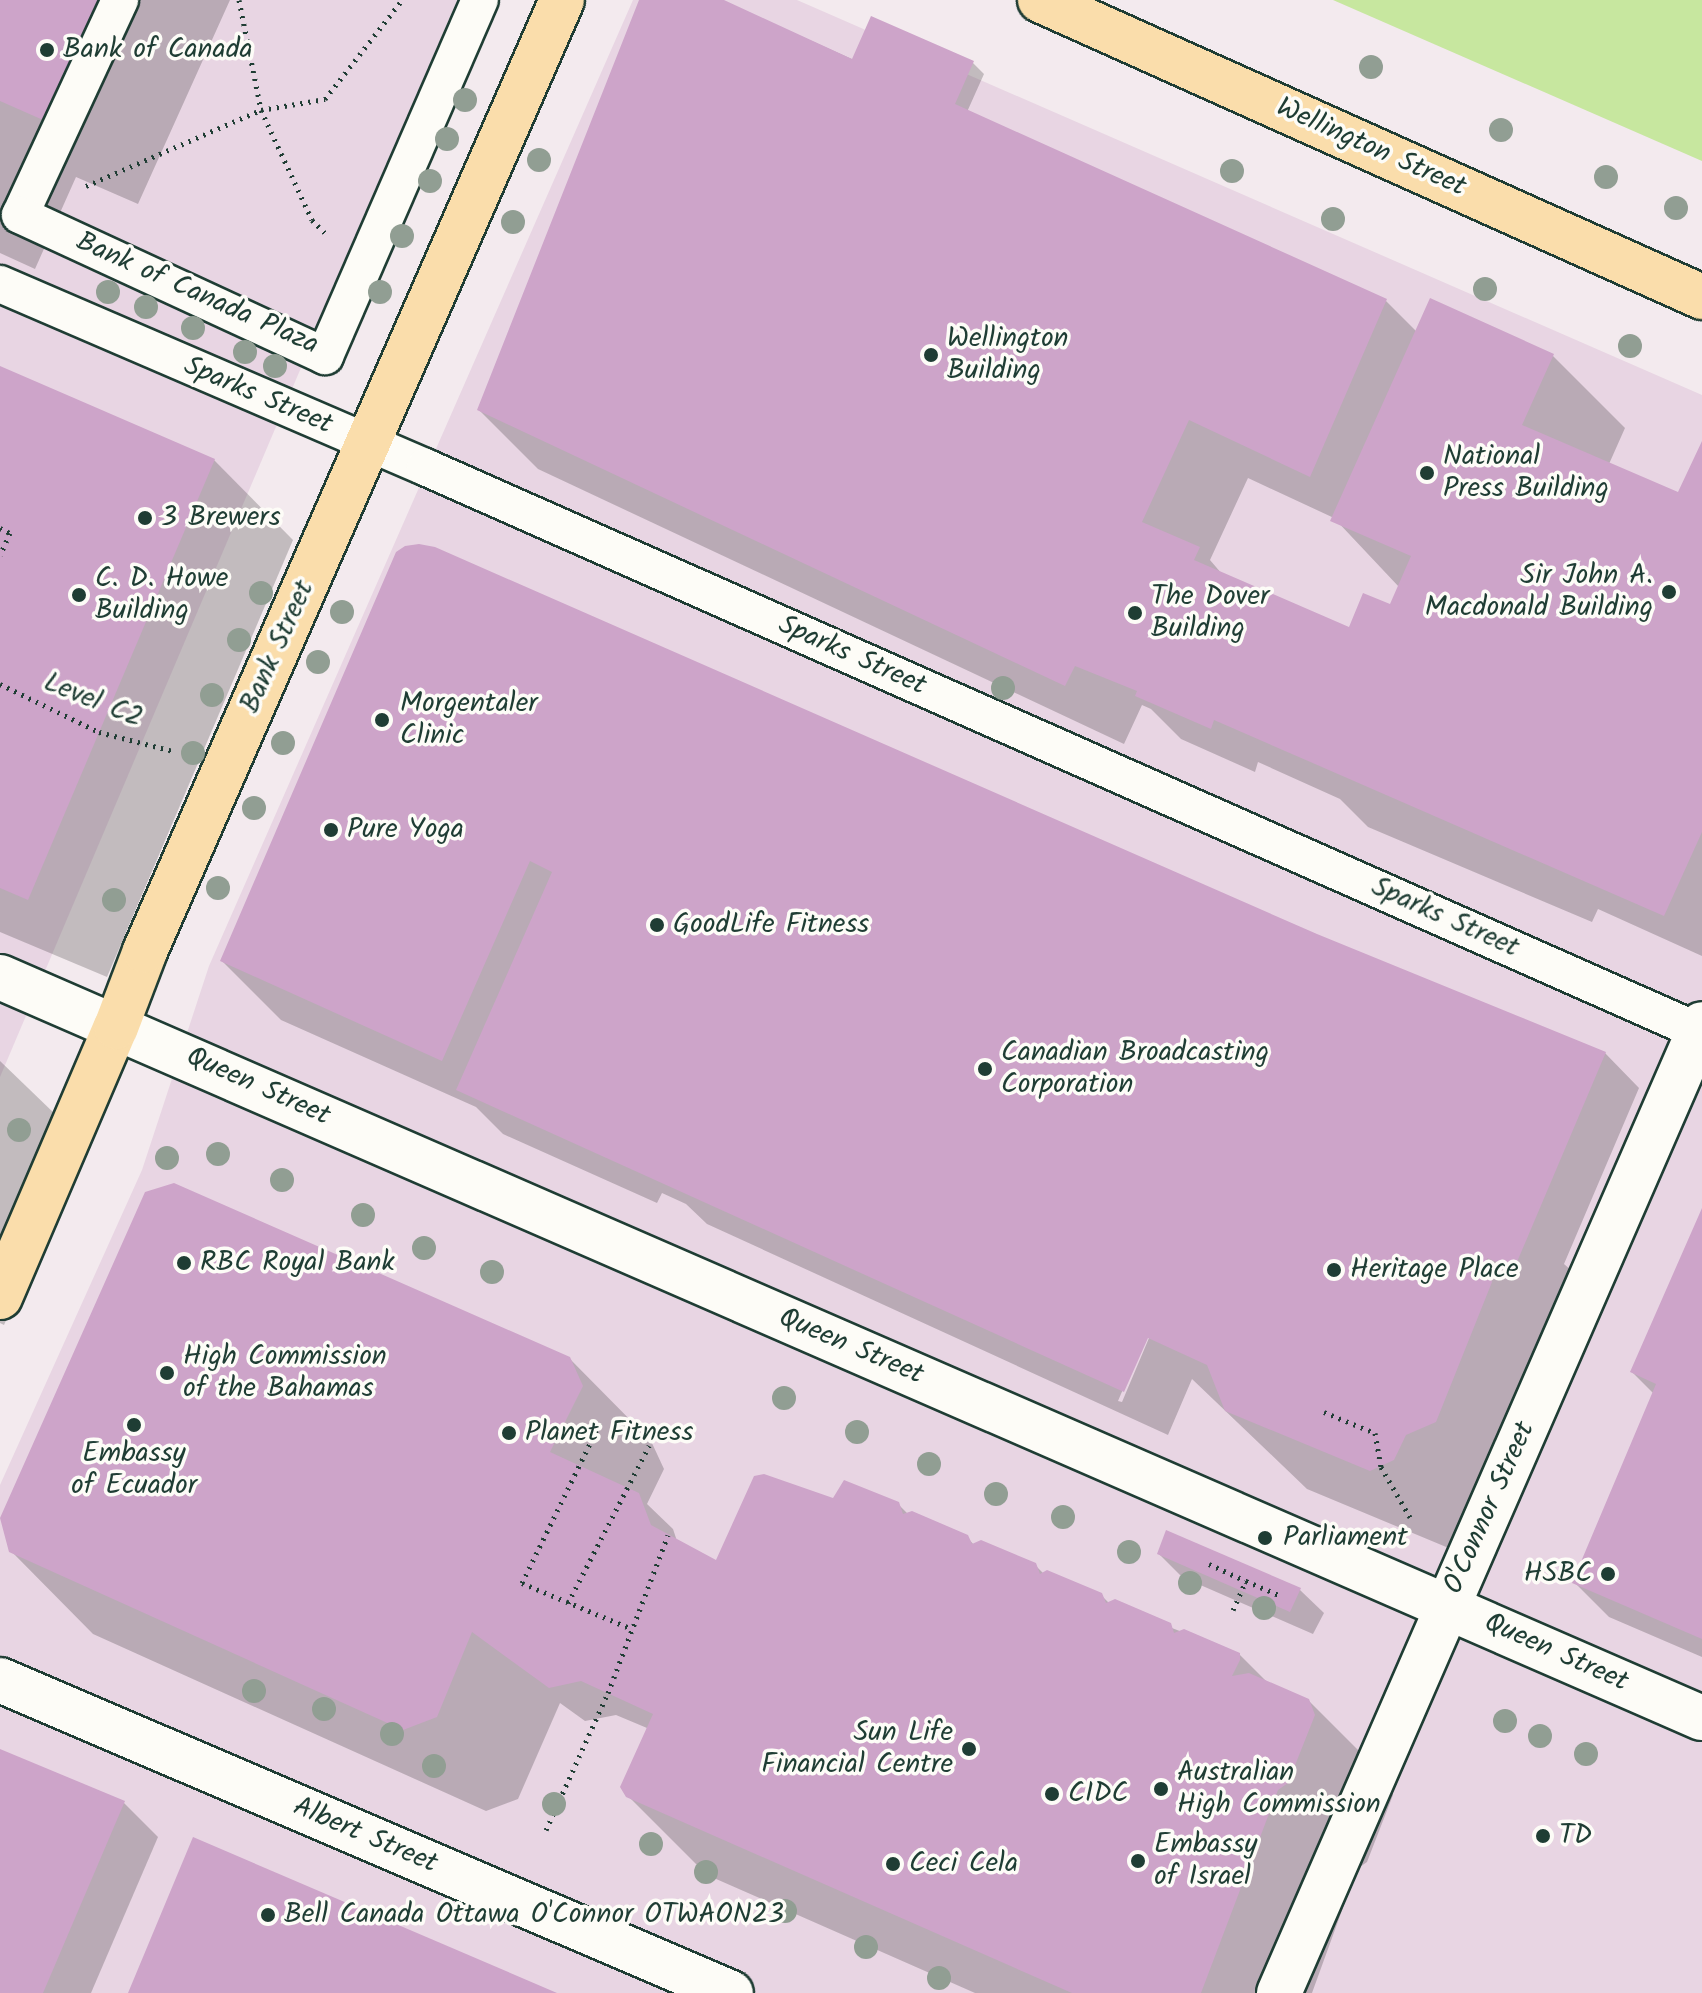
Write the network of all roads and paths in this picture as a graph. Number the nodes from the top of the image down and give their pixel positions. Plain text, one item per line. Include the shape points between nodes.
1 (120, 0) edge
2 (239, 0) edge
3 (402, 0) edge
4 (480, 0) edge
5 (562, 0) edge
6 (1040, 0) edge
7 (261, 110) junction
8 (20, 215) junction
9 (362, 270) junction
10 (0, 284) edge
11 (1702, 297) edge
12 (368, 444) junction
13 (0, 528) edge
14 (0, 555) edge
15 (0, 684) edge
16 (173, 751) dead end
17 (0, 977) edge
18 (116, 1027) junction
19 (1701, 1029) edge
20 (0, 1297) edge
21 (1324, 1412) dead end
22 (600, 1423) dead end
23 (649, 1446) dead end
24 (1410, 1517) dead end
25 (668, 1535) dead end
26 (1209, 1564) dead end
27 (1246, 1581) junction
28 (1281, 1596) dead end
29 (568, 1603) junction
30 (1448, 1605) junction
31 (1233, 1610) dead end
32 (632, 1629) junction
33 (0, 1680) edge
34 (1702, 1718) edge
35 (546, 1830) dead end
36 (731, 1993) edge
37 (1279, 1993) edge

1 - 8 street
2 - 7 path
3 - 7 path via 325,99
4 - 9 street, Bank of Canada Plaza
5 - 12 main road, Bank Street
6 - 11 main road, Wellington Street
7 - 8 path
7 - 9 path via 312,220
8 - 9 street, Bank of Canada Plaza via 325,356
10 - 12 street, Sparks Street
12 - 18 main road, Bank Street
12 - 19 street, Sparks Street
13 - 14 path via 10,533
15 - 16 path, Level C2 via 99,732
17 - 18 street, Queen Street
18 - 20 main road, Bank Street
18 - 30 street, Queen Street
19 - 30 street, O'Connor Street
21 - 24 path via 1375,1433 1381,1467
22 - 29 path via 522,1583
23 - 29 path
25 - 32 path
26 - 27 path
27 - 28 path
27 - 31 path
29 - 32 path
30 - 34 street, Queen Street
30 - 37 street, O'Connor Street
32 - 35 path
33 - 36 street, Albert Street

